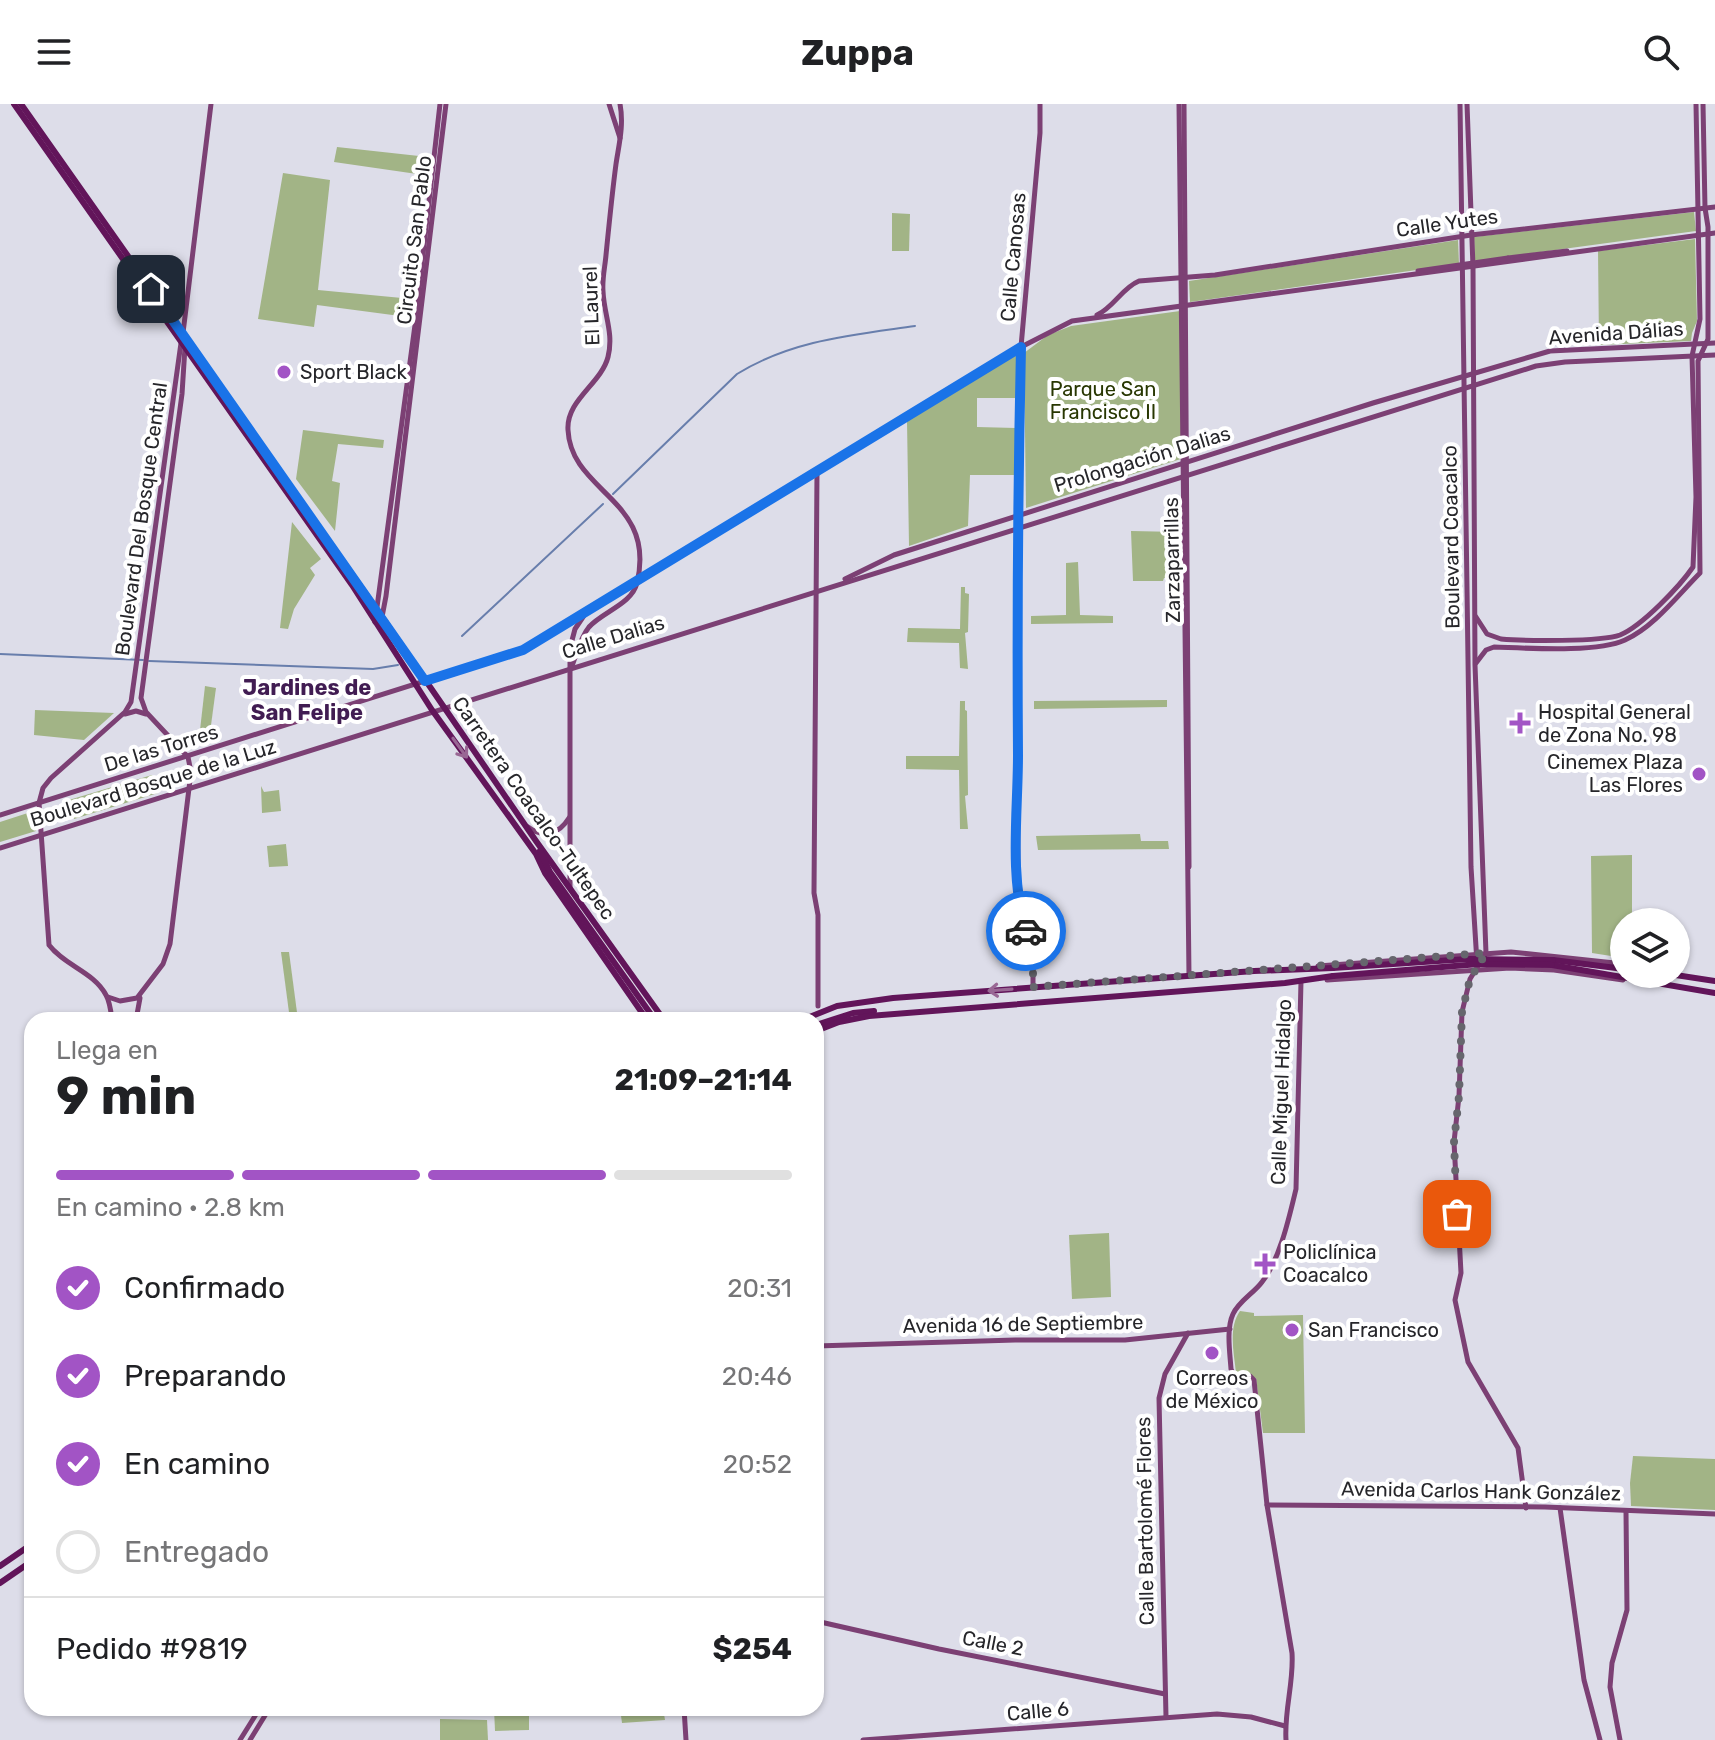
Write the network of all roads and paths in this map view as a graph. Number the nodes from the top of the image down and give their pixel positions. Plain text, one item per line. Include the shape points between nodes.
1 (14, 104) edge
2 (21, 104) edge
3 (211, 104) edge
4 (443, 104) edge
5 (609, 104) edge
6 (620, 104) edge
7 (1040, 104) edge
8 (1182, 104) edge
9 (1460, 104) edge
10 (1467, 104) edge
11 (1696, 104) edge
12 (1703, 104) edge
13 (621, 139) junction
14 (1715, 207) edge
15 (1702, 209) junction
16 (1715, 233) edge
17 (1707, 234) junction
18 (1471, 235) junction
19 (1463, 236) junction
20 (1699, 236) junction
21 (1584, 251) junction
22 (1473, 267) junction
23 (1464, 268) junction
24 (1183, 279) junction
25 (1345, 284) junction
26 (1183, 306) junction
27 (1093, 318) junction
28 (184, 341) junction
29 (1707, 343) junction
30 (1715, 343) edge
31 (1693, 344) junction
32 (1021, 347) junction
33 (1715, 355) edge
34 (1696, 356) junction
35 (1473, 373) junction
36 (1464, 375) junction
37 (1474, 384) junction
38 (1464, 387) junction
39 (174, 393) junction
40 (182, 394) junction
41 (1185, 462) junction
42 (817, 470) junction
43 (1185, 475) junction
44 (162, 510) junction
45 (1018, 514) junction
46 (1018, 529) junction
47 (638, 582) junction
48 (829, 586) junction
49 (816, 591) junction
50 (585, 613) junction
51 (378, 616) junction
52 (1475, 617) junction
53 (144, 621) junction
54 (151, 622) junction
55 (1475, 665) junction
56 (572, 667) junction
57 (425, 681) junction
58 (415, 684) junction
59 (1470, 705) junction
60 (443, 707) junction
61 (432, 710) junction
62 (120, 716) junction
63 (1476, 716) junction
64 (152, 718) junction
65 (1477, 724) junction
66 (1470, 734) junction
67 (316, 749) joint
68 (188, 757) junction
69 (491, 774) junction
70 (483, 780) junction
71 (189, 788) junction
72 (39, 803) junction
73 (571, 813) junction
74 (0, 815) edge
75 (525, 825) junction
76 (42, 835) junction
77 (536, 841) junction
78 (0, 848) edge
79 (570, 888) junction
80 (593, 942) junction
81 (1511, 952) junction
82 (1486, 953) junction
83 (1476, 954) junction
84 (1441, 956) junction
85 (1553, 962) junction
86 (1301, 965) junction
87 (1610, 965) edge
88 (1610, 966) edge
89 (1510, 968) junction
90 (1477, 969) junction
91 (1442, 971) junction
92 (1333, 972) junction
93 (1610, 974) edge
94 (1189, 976) junction
95 (1690, 977) edge
96 (1610, 978) edge
97 (1300, 981) junction
98 (1715, 981) edge
99 (1033, 987) junction
100 (1685, 988) edge
101 (1715, 993) edge
102 (141, 994) junction
103 (107, 997) junction
104 (818, 1006) dead end
105 (927, 1010) junction
106 (110, 1012) edge
107 (138, 1012) edge
108 (641, 1012) edge
109 (648, 1012) edge
110 (648, 1012) edge
111 (658, 1012) edge
112 (822, 1012) edge
113 (824, 1022) edge
114 (824, 1028) edge
115 (1230, 1329) junction
116 (1188, 1332) junction
117 (824, 1346) edge
118 (1267, 1505) junction
119 (1526, 1508) junction
120 (1560, 1508) junction
121 (1626, 1511) junction
122 (1715, 1514) edge
123 (24, 1550) edge
124 (0, 1566) edge
125 (24, 1566) edge
126 (0, 1583) edge
127 (824, 1623) edge
128 (1165, 1694) junction
129 (253, 1716) edge
130 (261, 1716) edge
131 (265, 1716) edge
132 (684, 1716) edge
133 (1166, 1717) junction
134 (263, 1719) junction
135 (1285, 1726) junction
136 (240, 1740) edge
137 (250, 1740) edge
138 (686, 1740) edge
139 (863, 1740) edge
140 (1286, 1740) edge
141 (1600, 1740) edge
142 (1620, 1740) edge

1 - 28 main road, Carretera Coacalco-Tultepec
2 - 28 main road, Carretera Coacalco-Tultepec
3 - 28 main road, Boulevard Del Bosque Central
4 - 51 main road, Circuito San Pablo
5 - 13 main road, El Laurel
6 - 13 main road, El Laurel
7 - 32 main road, Calle Canosas
8 - 24 main road, Zarzaparrillas
9 - 19 main road, Boulevard Coacalco
10 - 18 main road, Boulevard Coacalco
11 - 15 main road
12 - 15 main road
13 - 47 main road, El Laurel via 603,292 609,353 571,411 568,434 578,460 633,523 640,551
14 - 15 main road, Calle Yutes
15 - 17 main road
15 - 18 main road, Calle Yutes
15 - 20 main road
16 - 17 main road
17 - 20 main road
17 - 29 main road
18 - 19 main road, Calle Yutes
18 - 22 main road, Boulevard Coacalco
19 - 23 main road, Boulevard Coacalco
19 - 24 main road, Calle Yutes
20 - 21 main road
20 - 31 main road via 1700,319
21 - 22 main road
21 - 25 main road, bridge
22 - 23 main road
22 - 35 main road, Boulevard Coacalco
23 - 25 main road
23 - 36 main road, Boulevard Coacalco
24 - 26 main road, Zarzaparrillas
24 - 27 main road, Calle Yutes via 1134,283
25 - 26 main road
26 - 27 main road
26 - 41 main road, Zarzaparrillas
27 - 32 main road via 1059,326
28 - 39 main road, Boulevard Del Bosque Central
28 - 40 main road, Boulevard Del Bosque Central
28 - 51 main road, Carretera Coacalco-Tultepec
28 - 51 main road, Carretera Coacalco-Tultepec
29 - 30 main road, Avenida Dálias
29 - 31 main road, Avenida Dálias
29 - 34 main road
31 - 34 main road
31 - 35 main road, Avenida Dálias via 1550,351
32 - 42 main road
32 - 45 main road, Calle Canosas
33 - 34 main road, Avenida Dálias
34 - 37 main road, Avenida Dálias via 1554,363
34 - 52 main road via 1691,570 1642,619 1615,636 1501,639 1487,634
34 - 55 main road via 1700,573 1647,626 1624,641 1590,647 1490,647
35 - 36 main road, Prolongación Dalias
35 - 37 main road, Boulevard Coacalco
36 - 38 main road, Boulevard Coacalco
36 - 41 main road, Prolongación Dalias
37 - 38 main road, Prolongación Dalias
37 - 52 main road, Boulevard Coacalco
38 - 43 main road, Prolongación Dalias
38 - 59 main road, Boulevard Coacalco
39 - 40 main road
39 - 44 main road, Boulevard Del Bosque Central
40 - 44 main road, Boulevard Del Bosque Central
41 - 43 main road, Zarzaparrillas
41 - 45 main road, Prolongación Dalias
42 - 47 main road
42 - 49 main road
43 - 46 main road, Prolongación Dalias
43 - 94 main road, Zarzaparrillas
44 - 53 main road, Boulevard Del Bosque Central
44 - 54 main road, Boulevard Del Bosque Central
45 - 46 main road, Calle Canosas
45 - 48 main road, Prolongación Dalias via 894,555
46 - 48 main road, Prolongación Dalias
46 - 99 main road, Calle Canosas via 1018,890
47 - 50 main road, De las Torres
47 - 56 main road via 631,595 590,626
48 - 49 main road, Calle Dalias
49 - 56 main road, Calle Dalias
49 - 104 main road
50 - 56 main road via 572,638
50 - 57 main road, De las Torres via 509,657
51 - 57 main road, Carretera Coacalco-Tultepec
51 - 58 main road, Carretera Coacalco-Tultepec
52 - 55 main road, Boulevard Coacalco
53 - 54 main road
53 - 62 main road, Boulevard Del Bosque Central via 131,702
54 - 64 main road, Boulevard Del Bosque Central via 141,698
55 - 63 main road, Boulevard Coacalco
56 - 60 main road, Calle Dalias
56 - 73 main road
57 - 58 main road, De las Torres
57 - 60 main road, Carretera Coacalco-Tultepec
58 - 61 main road, Carretera Coacalco-Tultepec
58 - 68 main road, De las Torres
59 - 63 main road
59 - 66 main road, Boulevard Coacalco
60 - 61 main road, Calle Dalias
60 - 69 main road, Carretera Coacalco-Tultepec
61 - 67 main road, Calle Dalias
61 -> 70 main road, Carretera Coacalco-Tultepec
62 - 64 main road via 136,711
62 - 72 main road via 51,778
63 - 65 main road, Boulevard Coacalco
64 - 68 main road
65 - 66 main road
65 - 82 main road, Boulevard Coacalco
66 - 83 main road, Boulevard Coacalco
67 - 71 main road, Boulevard Bosque de la Luz
68 - 71 main road
68 - 72 main road, De las Torres
69 - 70 main road
69 - 75 main road, Carretera Coacalco-Tultepec
70 - 80 main road, Carretera Coacalco-Tultepec
71 - 76 main road, Boulevard Bosque de la Luz
71 - 102 main road via 170,944
72 - 74 main road, De las Torres
72 - 76 main road
73 - 75 main road via 564,827 549,834
73 - 79 main road
75 - 77 main road, Carretera Coacalco-Tultepec
76 - 78 main road, Boulevard Bosque de la Luz
76 - 103 main road via 49,945
77 - 79 main road, Carretera Coacalco-Tultepec
77 - 110 main road via 550,872
79 - 111 main road, Carretera Coacalco-Tultepec
80 - 108 main road, Carretera Coacalco-Tultepec
80 - 109 main road
81 - 82 main road
81 - 87 main road
81 - 89 main road via 1504,959
82 - 83 main road
82 - 90 main road
83 - 84 main road
83 - 90 main road, Boulevard Coacalco
84 - 86 main road
84 - 91 main road
85 - 88 main road
85 - 92 main road, bridge
85 - 93 main road
86 - 92 main road
86 - 94 main road
89 - 90 main road
89 - 96 main road
90 - 91 main road
90 - 119 main road via 1462,1012 1454,1134 1461,1273 1455,1300 1468,1362 1518,1448
91 - 97 main road
92 - 97 main road
94 - 99 main road
95 - 98 main road
97 - 105 main road
97 - 115 main road, Calle Miguel Hidalgo via 1296,1189 1264,1279 1234,1311
99 -> 112 main road via 856,1002
100 - 101 main road
102 - 103 main road via 126,1002
102 - 107 main road
103 - 106 main road
105 - 113 main road via 853,1013
105 - 114 main road via 869,1016
115 - 116 main road, Avenida 16 de Septiembre
115 - 118 main road via 1231,1369 1234,1375 1254,1380
116 - 117 main road, Avenida 16 de Septiembre via 1125,1340
116 - 128 main road, Calle Bartolomé Flores via 1165,1374 1159,1398
118 - 119 main road, Avenida Carlos Hank González
118 - 135 main road via 1292,1653
119 - 120 main road, Avenida Carlos Hank González
120 - 121 main road, Avenida Carlos Hank González
120 - 141 main road via 1584,1680
121 - 122 main road, Avenida Carlos Hank González
121 - 142 main road via 1627,1610 1610,1687
123 - 124 main road
125 - 126 main road
127 - 128 main road, Calle 2
128 - 133 main road, Calle Bartolomé Flores
129 - 136 main road
130 - 134 main road
131 - 134 main road
132 - 138 main road
133 - 135 main road, Calle 6 via 1217,1714
133 - 139 main road, Calle 6
134 - 137 main road
135 - 140 main road

